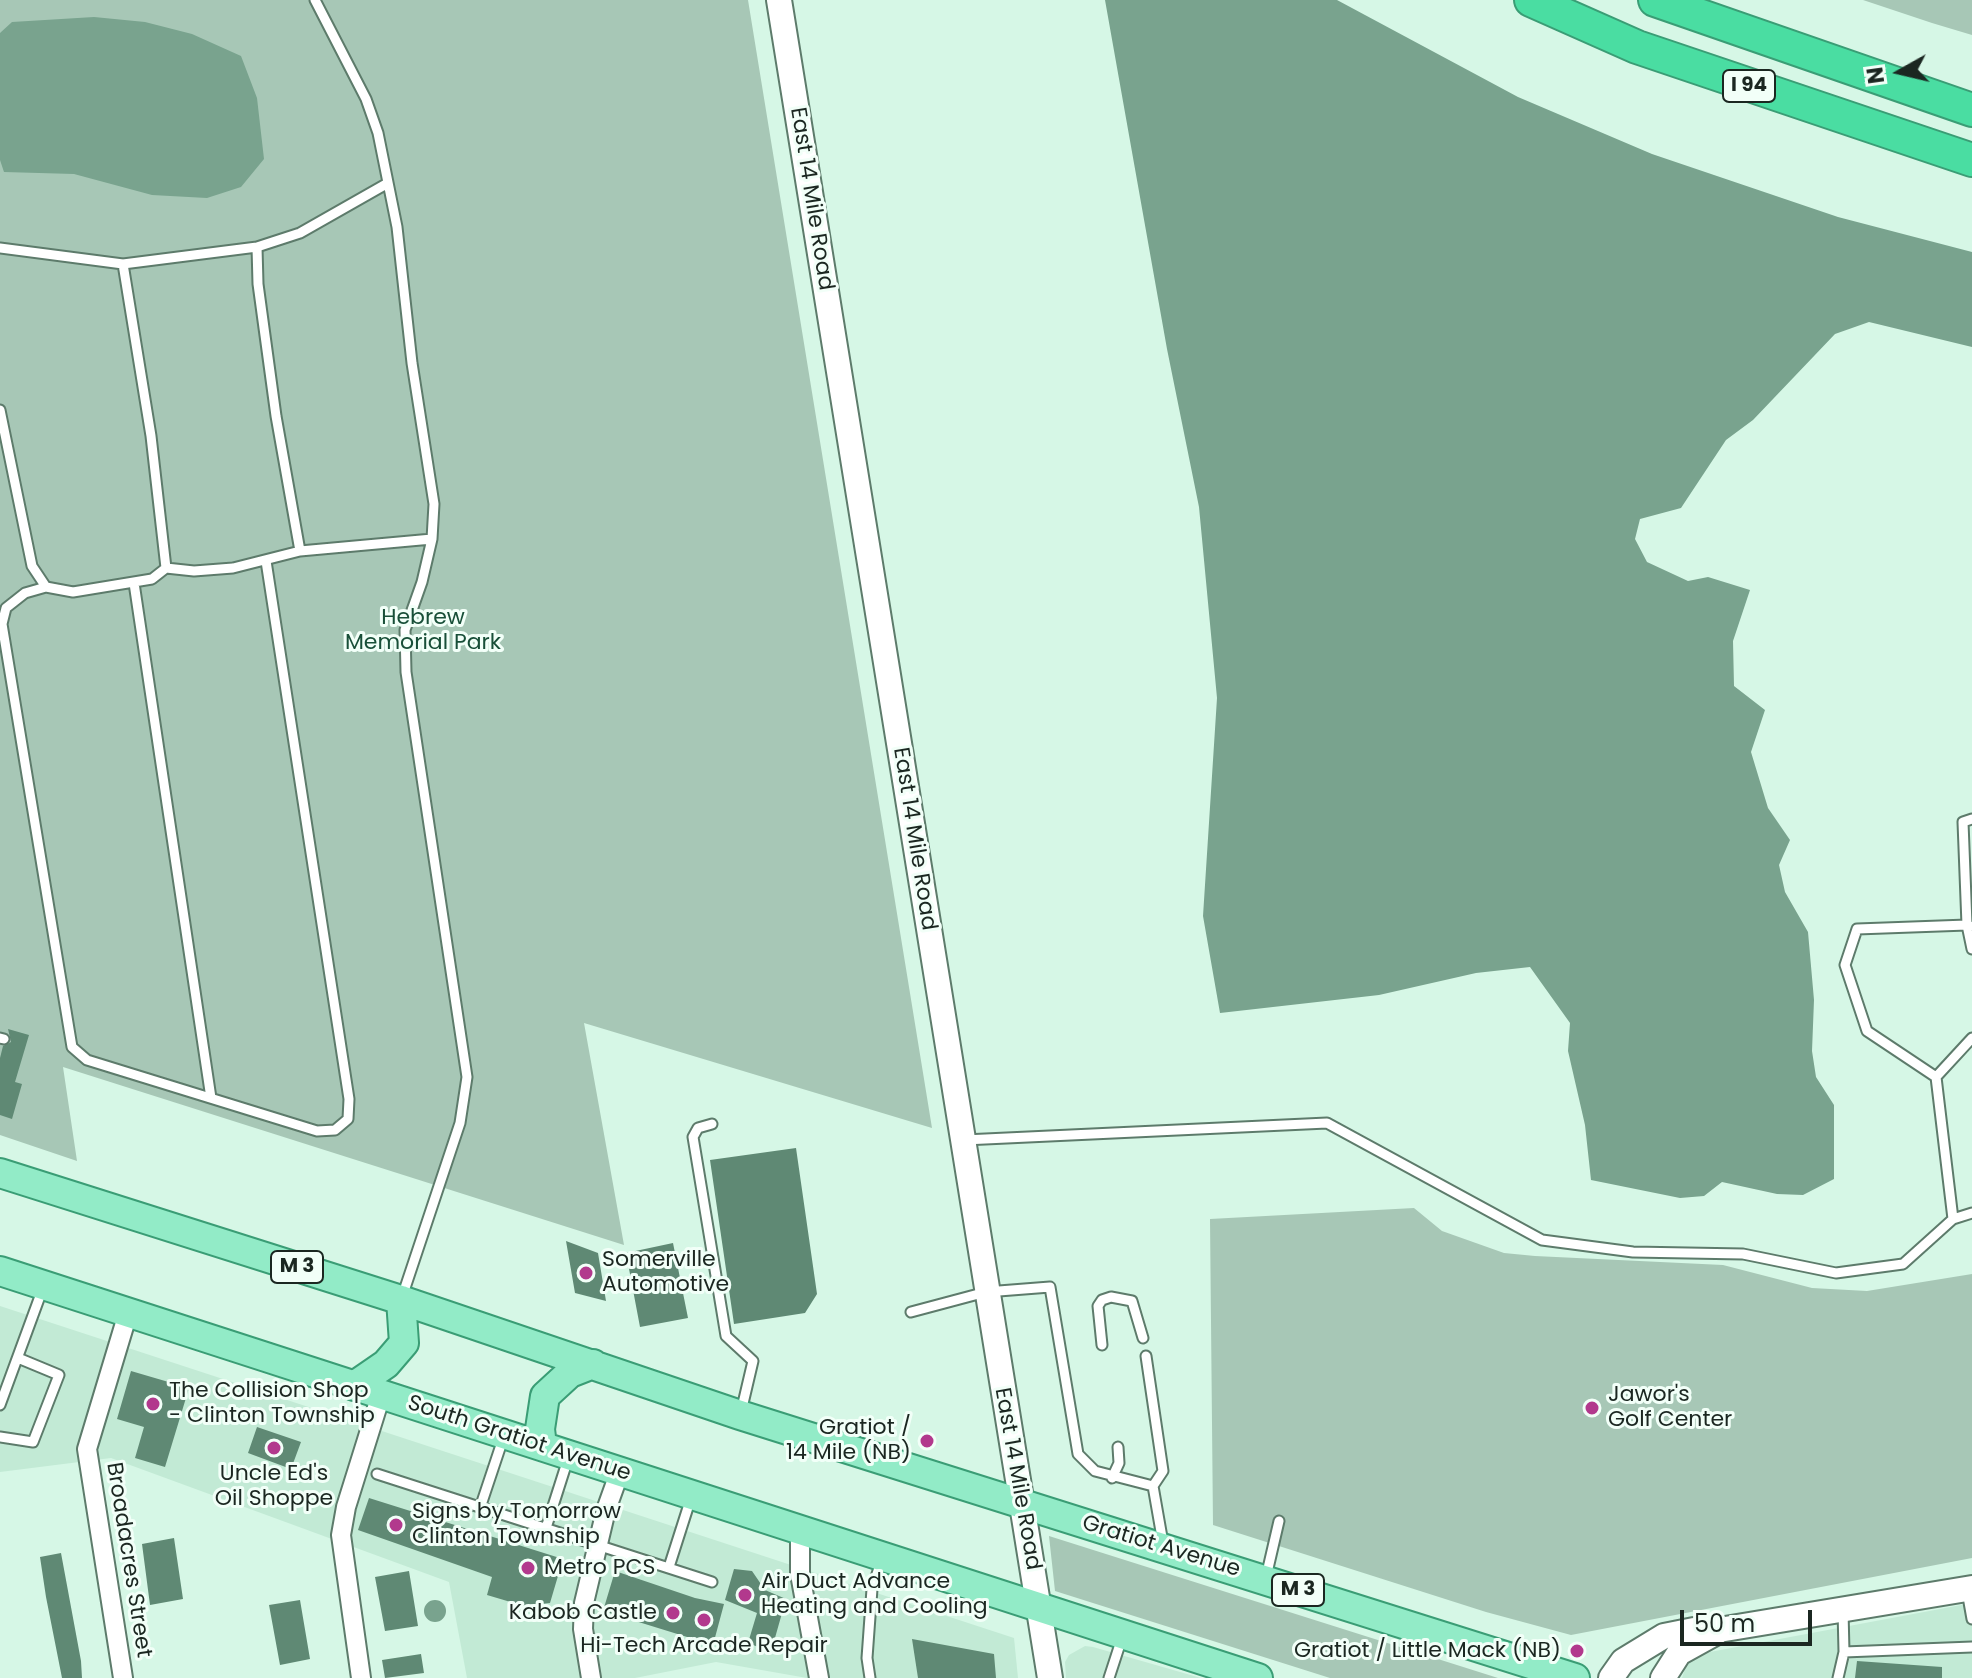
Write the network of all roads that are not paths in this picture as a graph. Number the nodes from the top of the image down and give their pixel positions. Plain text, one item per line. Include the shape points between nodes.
1 (315, 0) edge
2 (779, 0) edge
3 (1531, 0) edge
4 (1655, 0) edge
5 (1972, 110) edge
6 (1972, 160) edge
7 (388, 183) junction
8 (257, 247) junction
9 (0, 248) edge
10 (123, 264) junction
11 (0, 410) edge
12 (432, 539) junction
13 (300, 551) junction
14 (266, 561) junction
15 (166, 568) junction
16 (134, 583) junction
17 (46, 587) junction
18 (1972, 819) edge
19 (1970, 926) edge
20 (1972, 949) edge
21 (1972, 1038) edge
22 (1936, 1077) junction
23 (211, 1098) junction
24 (712, 1124) dead end
25 (961, 1141) junction
26 (0, 1173) edge
27 (1972, 1213) edge
28 (1953, 1219) junction
29 (0, 1271) edge
30 (44, 1285) junction
31 (986, 1292) junction
32 (401, 1300) junction
33 (911, 1312) dead end
34 (128, 1313) junction
35 (1143, 1338) dead end
36 (1102, 1345) dead end
37 (1146, 1356) dead end
38 (18, 1358) junction
39 (593, 1364) junction
40 (354, 1386) junction
41 (381, 1395) junction
42 (0, 1405) edge
43 (740, 1415) junction
44 (505, 1434) junction
45 (0, 1437) edge
46 (542, 1446) junction
47 (1118, 1447) dead end
48 (570, 1455) junction
49 (620, 1471) junction
50 (377, 1474) dead end
51 (1112, 1478) junction
52 (1153, 1486) junction
53 (692, 1494) junction
54 (1021, 1502) junction
55 (480, 1508) junction
56 (1279, 1521) dead end
57 (546, 1528) junction
58 (800, 1529) junction
59 (600, 1544) junction
60 (1164, 1547) junction
61 (883, 1556) junction
62 (669, 1567) junction
63 (1265, 1580) junction
64 (712, 1582) dead end
65 (1969, 1588) edge
66 (1038, 1605) junction
67 (1843, 1610) junction
68 (1972, 1619) edge
69 (1719, 1630) junction
70 (1123, 1634) junction
71 (1972, 1647) edge
72 (1844, 1652) junction
73 (123, 1678) edge
74 (361, 1678) edge
75 (591, 1678) edge
76 (819, 1678) edge
77 (870, 1678) edge
78 (1050, 1678) edge
79 (1109, 1678) edge
80 (1255, 1678) edge
81 (1575, 1678) edge
82 (1611, 1678) edge
83 (1663, 1678) edge
84 (1838, 1678) edge

1 - 7 lane via 366,99
2 - 25 main road, East 14 Mile Road
3 - 6 highway, I 94 via 1637,47
4 - 5 highway, I 94
7 - 8 lane via 300,233
7 - 12 lane via 434,504
8 - 10 lane
8 - 13 lane via 276,416
9 - 10 lane
10 - 15 lane
11 - 17 lane via 32,566
12 - 13 lane
12 - 32 lane via 405,630 406,672 467,1077 460,1123
13 - 14 lane
14 - 15 lane via 207,570
14 - 23 lane via 348,1119 335,1130 317,1131
15 - 16 lane via 152,579
16 - 17 lane via 73,592
16 - 23 lane
17 - 23 lane via 25,593 6,608 2,624 72,1047 87,1060
18 - 19 lane via 1963,822
19 - 20 lane
19 - 22 lane via 1857,929 1845,965 1867,1031
21 - 22 lane
22 - 28 lane
24 - 43 lane via 698,1128 693,1137 726,1336 753,1361
25 - 28 lane via 1327,1123 1542,1240 1633,1252 1743,1254 1836,1273 1903,1264
25 - 31 main road, East 14 Mile Road
26 - 32 main road, M 3
27 - 28 lane
29 - 30 main road, South Gratiot Avenue
30 - 34 main road, South Gratiot Avenue
30 - 38 lane
31 - 33 lane
31 - 51 lane via 1050,1287 1078,1454 1095,1471
31 - 54 main road, East 14 Mile Road
32 - 39 main road, M 3
32 - 40 main road via 404,1343 397,1355
34 - 40 main road, South Gratiot Avenue
34 - 73 street, Broadacres Street via 87,1449
35 - 36 lane via 1132,1301 1111,1297 1098,1306
37 - 52 lane via 1163,1471
38 - 42 lane
38 - 45 lane via 59,1375 33,1442
39 - 43 main road, M 3
39 - 46 main road via 570,1373 545,1396
40 - 41 main road, South Gratiot Avenue
41 - 44 main road, South Gratiot Avenue
41 - 74 street via 341,1535
43 - 54 main road, M 3
44 - 46 main road, South Gratiot Avenue
44 - 55 lane
46 - 48 main road, South Gratiot Avenue
47 - 51 lane via 1119,1463
48 - 49 main road, South Gratiot Avenue
48 - 57 lane
49 - 53 main road, South Gratiot Avenue
49 - 59 street
50 - 55 lane
51 - 52 lane
52 - 60 lane
53 - 58 main road, South Gratiot Avenue
53 - 62 lane
54 - 60 main road, Gratiot Avenue / M 3
54 - 66 main road, East 14 Mile Road
55 - 57 lane
56 - 63 lane
57 - 59 lane
58 - 61 main road, South Gratiot Avenue
58 - 76 street via 800,1574
59 - 62 lane
59 - 75 street via 584,1603
60 - 63 main road, Gratiot Avenue / M 3
61 - 66 main road, South Gratiot Avenue
61 - 77 lane via 872,1589
62 - 64 lane
63 - 81 main road, Gratiot Avenue / M 3
65 - 67 main road
65 - 68 lane
66 - 70 main road
66 - 78 main road, East 14 Mile Road
67 - 69 main road
67 - 72 lane
69 - 82 main road via 1664,1636 1623,1661
69 - 83 main road via 1679,1653
70 - 79 lane
70 - 80 main road
71 - 72 lane
72 - 84 lane

